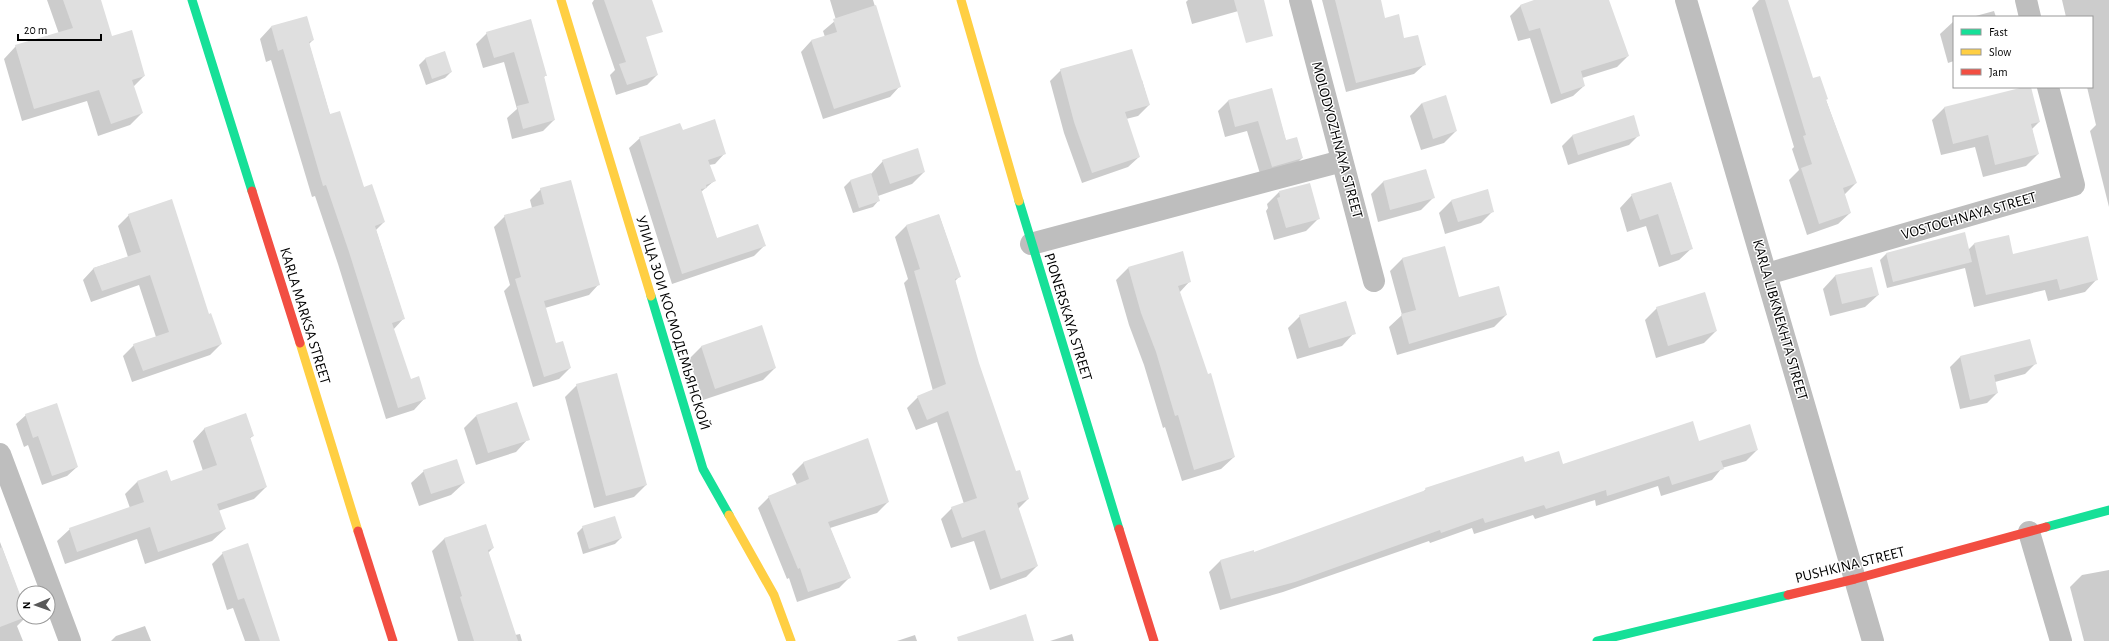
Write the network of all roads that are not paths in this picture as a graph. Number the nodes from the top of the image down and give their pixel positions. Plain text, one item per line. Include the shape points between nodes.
1 (192, 0) edge
2 (562, 0) edge
3 (961, 0) edge
4 (1300, 0) edge
5 (1686, 0) edge
6 (2026, 0) edge
7 (2030, 16) edge
8 (2048, 88) edge
9 (1342, 161) junction
10 (1031, 244) junction
11 (1767, 274) junction
12 (1374, 281) dead end
13 (0, 454) edge
14 (2109, 510) edge
15 (2029, 532) junction
16 (1854, 579) junction
17 (70, 641) edge
18 (393, 641) edge
19 (791, 641) edge
20 (1154, 641) edge
21 (1597, 641) edge
22 (1873, 641) edge
23 (2061, 641) edge

1 - 18 street, KARLA MARKSA STREET
2 - 19 street, УЛИЦА ЗОИ КОСМОДЕМЬЯНСКОЙ via 703,469 774,595
3 - 10 street, PIONERSKAYA STREET
4 - 9 street, MOLODYOZHNAYA STREET
5 - 11 street, KARLA LIBKNEKHTA STREET
6 - 7 street
8 - 11 street, VOSTOCHNAYA STREET via 2074,185
9 - 10 street
9 - 12 street, MOLODYOZHNAYA STREET
10 - 20 street, PIONERSKAYA STREET
11 - 16 street, KARLA LIBKNEKHTA STREET
13 - 17 street
14 - 15 street, PUSHKINA STREET
15 - 16 street, PUSHKINA STREET
15 - 23 street
16 - 21 street, PUSHKINA STREET
16 - 22 street, KARLA LIBKNEKHTA STREET

